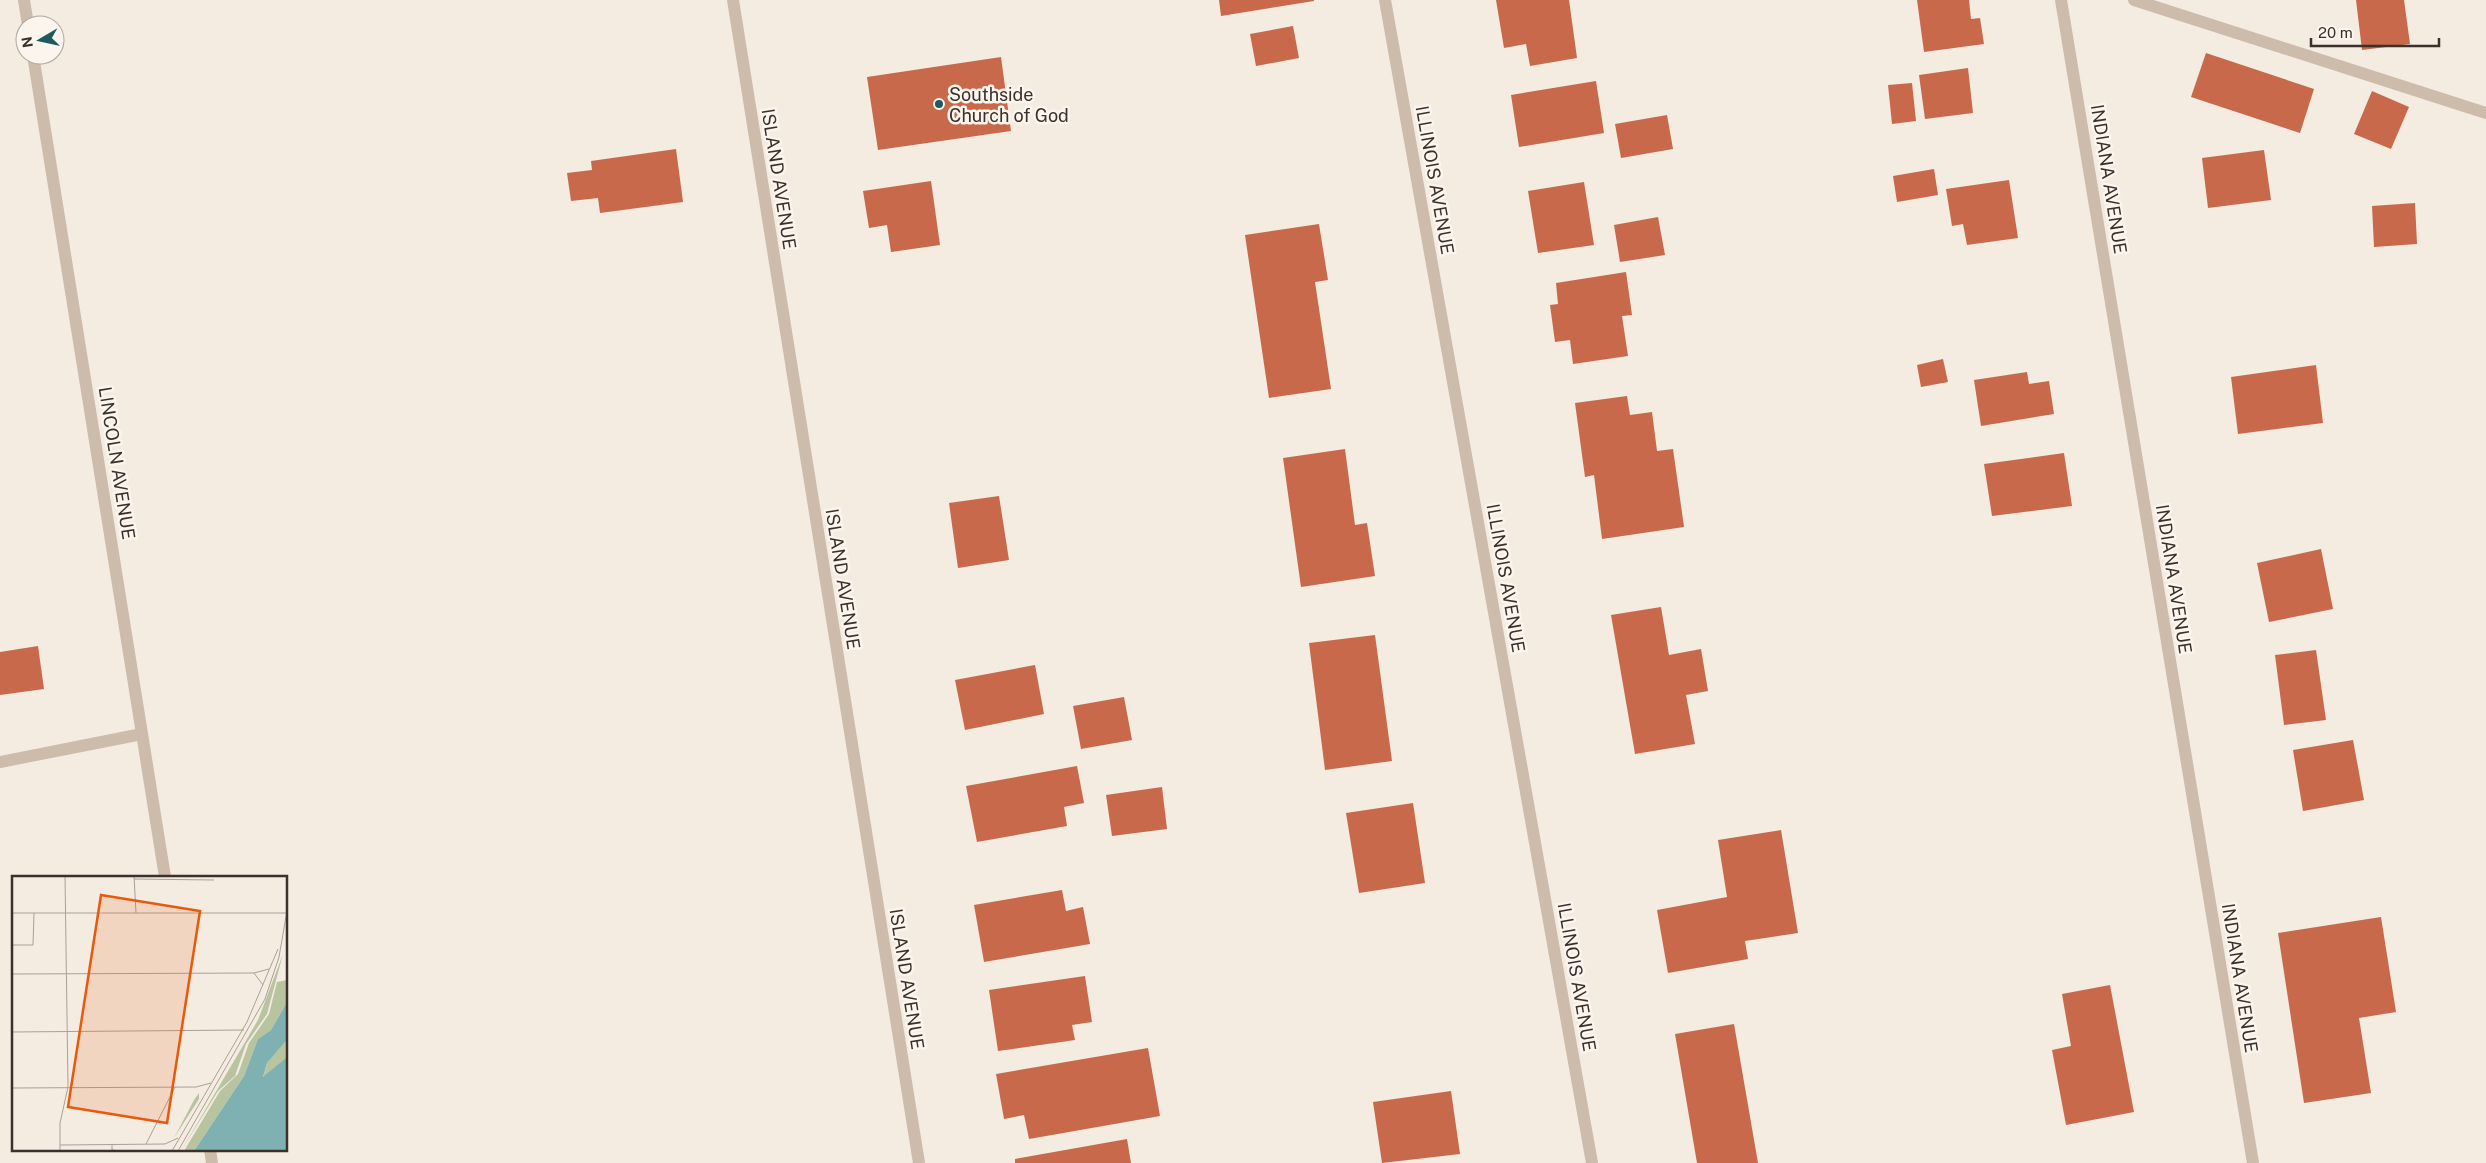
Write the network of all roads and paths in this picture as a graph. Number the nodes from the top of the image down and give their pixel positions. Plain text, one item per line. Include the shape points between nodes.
1 (24, 0) edge
2 (733, 0) edge
3 (1385, 0) edge
4 (2062, 0) edge
5 (2134, 0) edge
6 (26, 15) edge
7 (35, 65) edge
8 (2486, 113) edge
9 (142, 734) junction
10 (0, 762) edge
11 (165, 876) edge
12 (210, 1150) edge
13 (212, 1163) edge
14 (919, 1163) edge
15 (1592, 1163) edge
16 (2252, 1163) edge

1 - 6 street
2 - 14 street, ISLAND AVENUE
3 - 15 street, ILLINOIS AVENUE
4 - 16 street, INDIANA AVENUE
5 - 8 street
7 - 9 street, LINCOLN AVENUE
9 - 10 street
9 - 11 street, LINCOLN AVENUE
12 - 13 street

